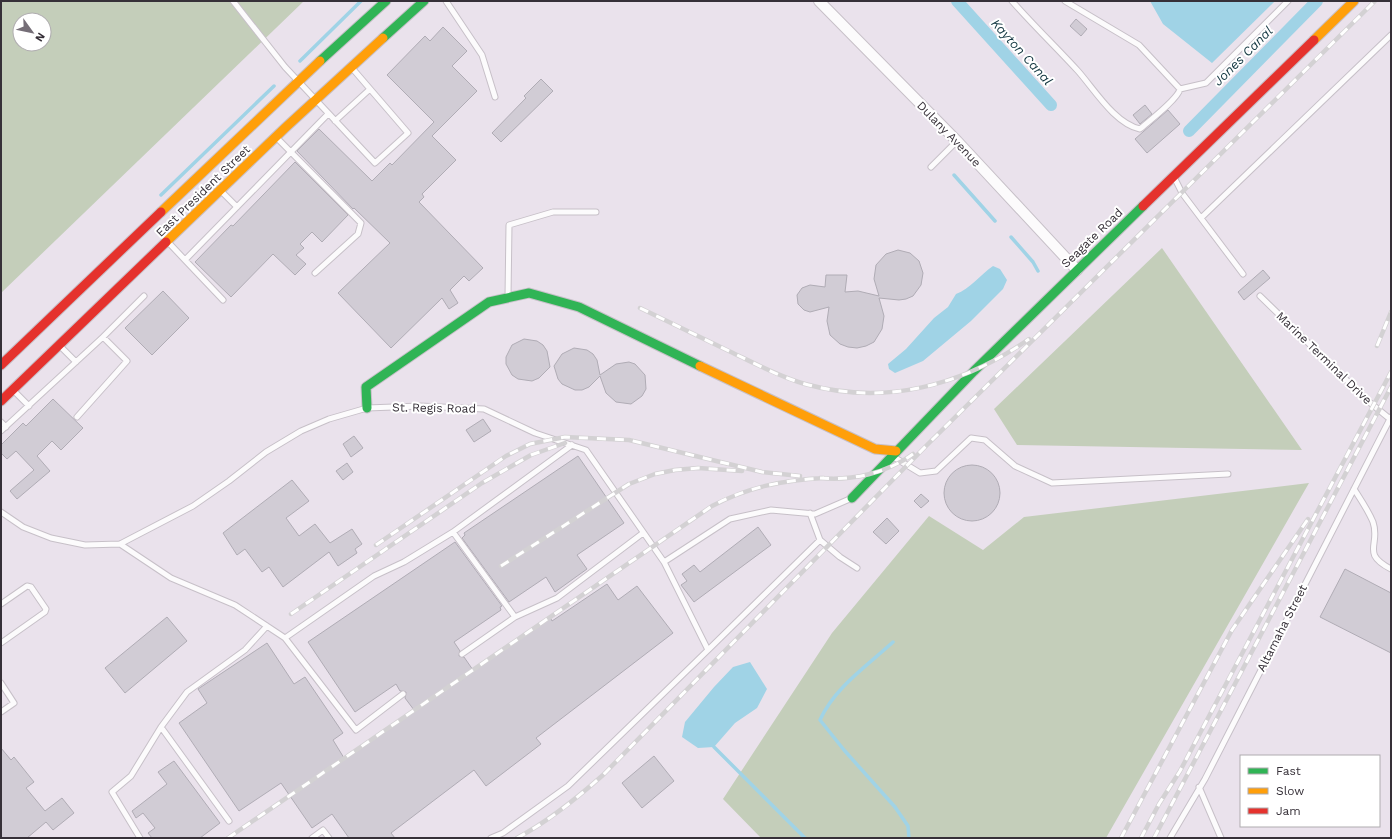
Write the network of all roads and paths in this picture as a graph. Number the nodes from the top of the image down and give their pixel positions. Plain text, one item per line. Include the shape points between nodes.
1 (233, 1) edge
2 (386, 1) edge
3 (424, 1) edge
4 (446, 1) edge
5 (819, 1) edge
6 (1012, 1) edge
7 (1065, 1) edge
8 (1288, 1) edge
9 (1354, 1) edge
10 (1391, 35) edge
11 (351, 67) junction
12 (298, 81) junction
13 (370, 89) junction
14 (1180, 89) junction
15 (495, 97) dead end
16 (315, 100) junction
17 (328, 114) junction
18 (335, 121) junction
19 (276, 138) junction
20 (957, 141) junction
21 (291, 151) junction
22 (931, 167) dead end
23 (1174, 176) junction
24 (220, 190) junction
25 (236, 207) junction
26 (596, 212) dead end
27 (1201, 218) junction
28 (167, 241) junction
29 (185, 260) junction
30 (1077, 270) junction
31 (315, 273) dead end
32 (1243, 274) dead end
33 (144, 296) dead end
34 (1260, 296) dead end
35 (508, 298) junction
36 (223, 300) dead end
37 (103, 337) junction
38 (59, 345) junction
39 (76, 362) junction
40 (1, 365) edge
41 (13, 389) junction
42 (1, 401) edge
43 (29, 406) junction
44 (367, 408) junction
45 (77, 417) dead end
46 (1390, 418) edge
47 (1, 422) edge
48 (6, 427) junction
49 (1, 432) edge
50 (572, 445) junction
51 (894, 454) junction
52 (1228, 474) dead end
53 (1354, 489) junction
54 (852, 498) joint
55 (1, 512) edge
56 (810, 513) junction
57 (453, 532) junction
58 (643, 533) junction
59 (820, 540) junction
60 (120, 544) junction
61 (664, 562) junction
62 (857, 568) dead end
63 (1391, 569) edge
64 (1, 604) edge
65 (515, 617) junction
66 (267, 626) junction
67 (285, 638) junction
68 (1, 643) edge
69 (708, 650) junction
70 (462, 654) dead end
71 (1, 683) edge
72 (403, 694) dead end
73 (1, 712) edge
74 (161, 727) junction
75 (1200, 787) junction
76 (229, 821) dead end
77 (503, 835) edge
78 (140, 838) edge
79 (312, 838) edge
80 (329, 838) edge
81 (491, 838) edge
82 (1170, 838) edge
83 (1221, 838) edge

1 - 12 lane
2 - 12 street, East President Street
3 - 11 street, East President Street
4 - 15 lane via 482,55
5 - 20 street, Dulany Avenue
6 - 14 lane via 1112,112 1133,127 1140,128 1177,96
7 - 14 lane via 1139,45
8 - 14 lane via 1206,83
9 - 23 street, Seagate Road
10 - 27 lane
11 - 13 lane
11 - 16 street, East President Street
12 - 16 lane
12 - 40 street, East President Street
13 - 18 lane
13 - 18 lane via 408,133 375,163
16 - 17 lane
16 - 19 street, East President Street
17 - 18 lane
17 - 21 lane
19 - 21 lane
19 - 24 street, East President Street
20 - 22 lane
20 - 30 street, Dulany Avenue
21 - 25 lane
21 - 31 lane via 361,223 358,234
23 - 27 lane via 1182,193
23 - 30 street, Seagate Road
24 - 25 lane
24 - 28 street, East President Street
25 - 29 lane
26 - 35 lane via 553,212 509,224
27 - 32 lane
28 - 29 lane
28 - 38 street, East President Street
29 - 36 lane
30 - 51 street, Seagate Road
33 - 37 lane
34 - 46 lane, Marine Terminal Drive via 1368,401
35 - 44 street via 489,302 366,387
35 - 51 street via 529,293 579,307 875,450
37 - 39 lane
37 - 45 lane via 127,362
38 - 39 lane
38 - 41 street, East President Street
39 - 43 lane
41 - 42 street, East President Street
41 - 43 lane
43 - 48 lane
44 - 50 lane, St. Regis Road via 420,406 484,409
44 - 60 lane, St. Regis Road via 329,419 301,431 266,452 193,506
46 - 53 lane, Altamaha Street
47 - 48 lane
48 - 49 lane
50 - 57 lane
50 - 58 lane, St. Regis Road via 586,450
51 - 52 lane via 920,473 936,471 971,438 985,440 1015,466 1052,483
51 - 54 street, Seagate Road
53 - 63 lane via 1373,523 1374,554 1378,562
53 - 75 lane, Altamaha Street
54 - 56 lane via 815,514
55 - 60 lane, St. Regis Road via 24,527 51,538 85,545
56 - 59 lane
56 - 61 lane via 771,510 730,520
57 - 65 lane
57 - 67 lane via 404,562 374,576
58 - 61 lane, St. Regis Road
58 - 65 lane via 557,598
59 - 62 lane
59 - 69 lane
60 - 66 lane via 171,578 235,604
61 - 69 lane, St. Regis Road
64 - 68 lane via 27,586 46,609
65 - 70 lane
66 - 67 lane
66 - 74 lane via 245,650 187,692
67 - 72 lane via 356,730
69 - 77 lane via 568,786
71 - 73 lane via 14,703
74 - 76 lane
74 - 78 lane via 131,776 112,792
75 - 82 lane, Altamaha Street
75 - 83 lane
77 - 81 lane
79 - 80 lane via 324,830

